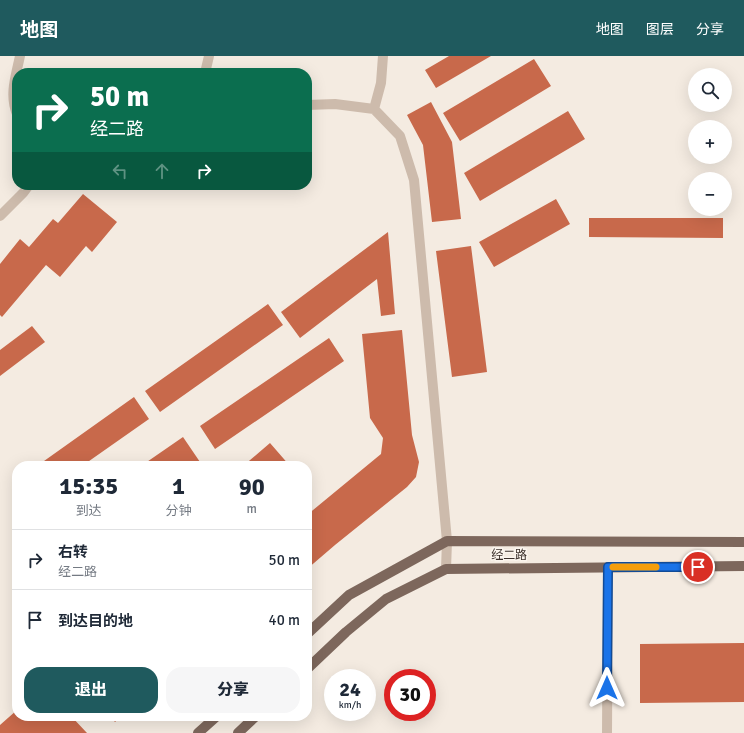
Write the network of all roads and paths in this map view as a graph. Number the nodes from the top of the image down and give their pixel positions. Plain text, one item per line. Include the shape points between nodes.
1 (20, 56) edge
2 (209, 56) edge
3 (383, 56) edge
4 (17, 68) edge
5 (206, 68) edge
6 (312, 105) edge
7 (374, 109) junction
8 (25, 190) edge
9 (0, 216) edge
10 (447, 541) junction
11 (744, 542) edge
12 (744, 566) edge
13 (608, 567) junction
14 (446, 569) junction
15 (312, 629) edge
16 (312, 664) edge
17 (211, 721) edge
18 (251, 721) edge
19 (198, 733) edge
20 (238, 733) edge
21 (607, 733) edge

1 - 4 street
2 - 5 street
3 - 7 street via 381,83
6 - 7 street via 335,104
7 - 10 street via 400,136 414,180
8 - 9 street
10 - 11 main road, 经二路
10 - 14 street
10 - 15 main road, 经二路 via 349,595
12 - 13 main road, 经二路
13 - 14 main road, 经二路
13 - 21 street
14 - 16 main road, 经二路 via 386,599
17 - 19 main road
18 - 20 main road

